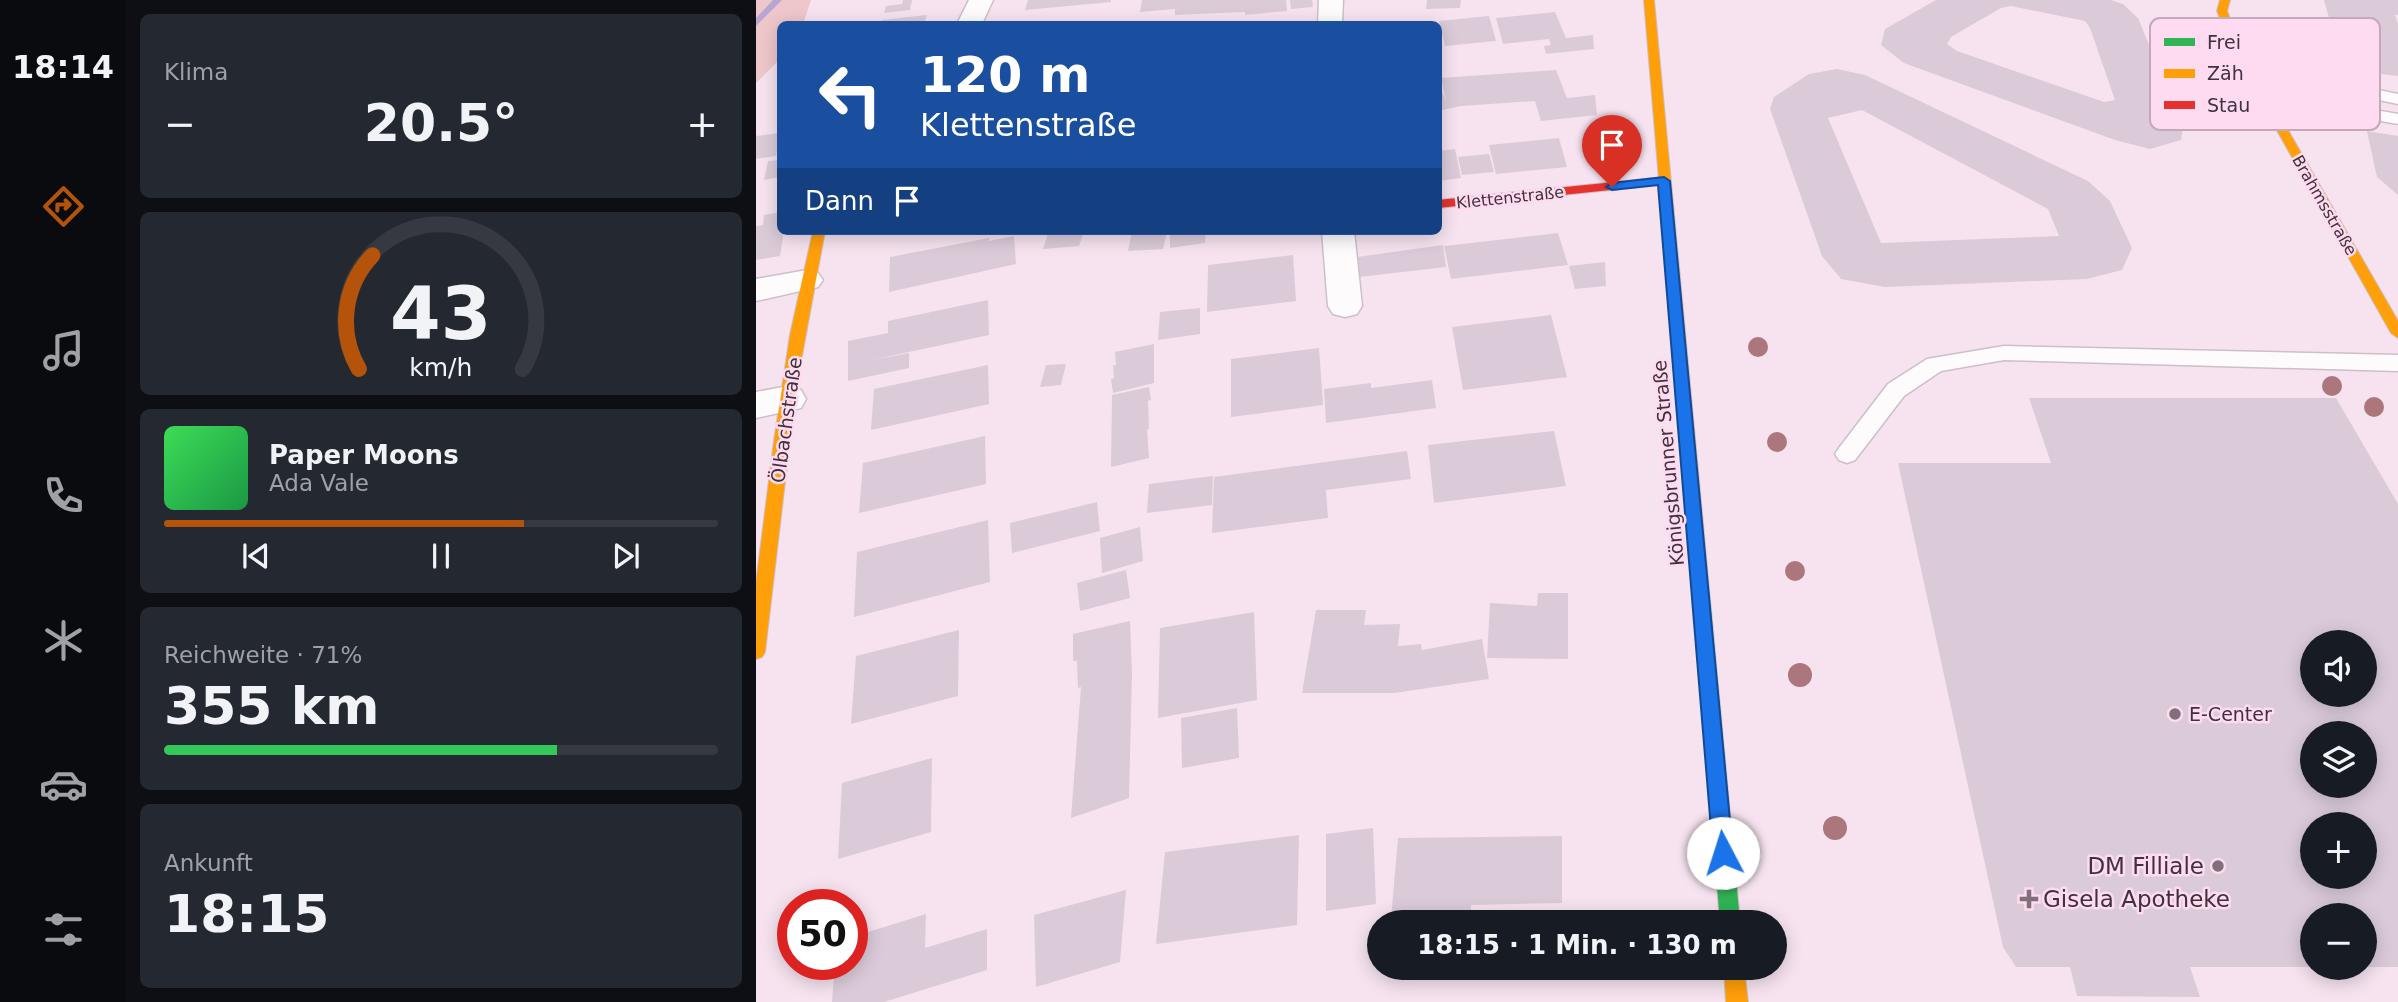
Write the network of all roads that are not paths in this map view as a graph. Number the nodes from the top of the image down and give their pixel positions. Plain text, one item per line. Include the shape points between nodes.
1 (981, 0) edge
2 (1331, 0) edge
3 (1649, 0) edge
4 (2225, 0) edge
5 (2225, 18) edge
6 (971, 21) edge
7 (1330, 21) edge
8 (2380, 95) edge
9 (2398, 99) edge
10 (2380, 116) edge
11 (2398, 119) edge
12 (2282, 130) edge
13 (1664, 181) junction
14 (1442, 204) edge
15 (818, 235) edge
16 (1338, 235) edge
17 (807, 280) junction
18 (756, 290) edge
19 (1345, 306) dead end
20 (2398, 333) edge
21 (2398, 363) edge
22 (772, 402) edge
23 (1847, 454) dead end
24 (762, 550) edge
25 (756, 652) edge
26 (1729, 910) edge
27 (1735, 980) edge
28 (1737, 1002) edge

1 - 6 street
2 - 7 street
3 - 13 street, Königsbrunner Straße
4 - 5 street, Brahmsstraße
8 - 9 lane
10 - 11 lane
12 - 20 street, Brahmsstraße
13 - 14 street, Klettenstraße
13 - 26 street, Königsbrunner Straße
15 - 17 street, Ölbachstraße
16 - 19 street
17 - 18 street
17 - 22 street, Ölbachstraße
21 - 23 lane via 2004,353 1936,363 1896,390
22 - 24 street, Ölbachstraße
24 - 25 street, Ölbachstraße
27 - 28 street

